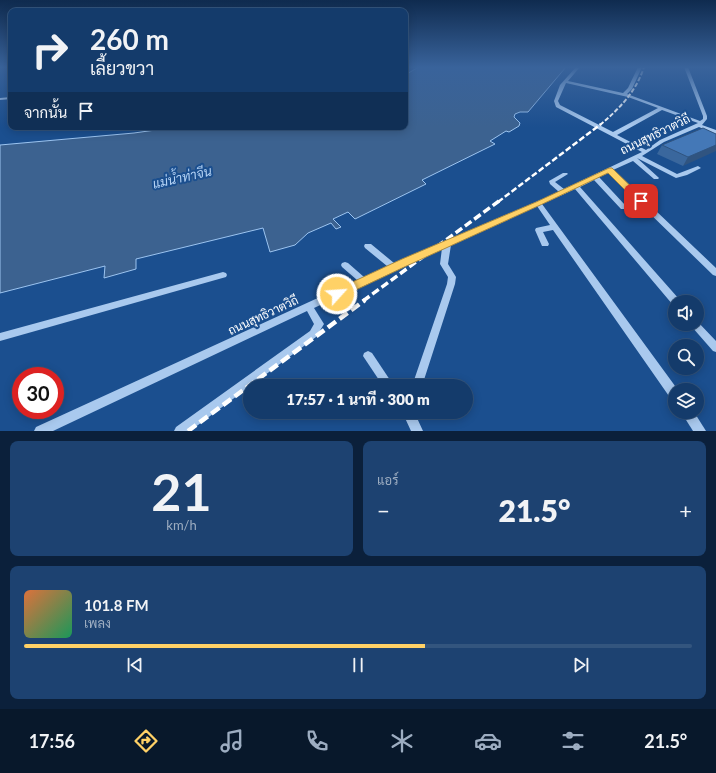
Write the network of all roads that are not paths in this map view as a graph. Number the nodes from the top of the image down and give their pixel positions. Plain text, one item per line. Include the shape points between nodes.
1 (561, 87) edge
2 (588, 87) edge
3 (631, 87) edge
4 (694, 87) edge
5 (627, 96) junction
6 (662, 108) junction
7 (701, 124) junction
8 (716, 132) edge
9 (612, 135) junction
10 (646, 152) junction
11 (635, 157) junction
12 (698, 168) dead end
13 (609, 170) junction
14 (565, 174) dead end
15 (595, 177) junction
16 (656, 178) dead end
17 (576, 186) junction
18 (564, 192) junction
19 (539, 204) junction
20 (623, 207) dead end
21 (554, 227) junction
22 (447, 244) junction
23 (545, 244) dead end
24 (368, 246) dead end
25 (345, 265) dead end
26 (393, 267) junction
27 (716, 273) edge
28 (223, 275) dead end
29 (364, 281) junction
30 (670, 295) edge
31 (309, 307) junction
32 (701, 331) edge
33 (0, 337) edge
34 (716, 348) edge
35 (368, 356) dead end
36 (384, 379) edge
37 (419, 379) edge
38 (668, 385) edge
39 (411, 419) edge
40 (692, 419) edge
41 (40, 431) edge
42 (180, 431) edge
43 (417, 431) edge
44 (700, 431) edge

1 - 9 street via 556,101 558,106
2 - 5 street
3 - 5 street
4 - 7 street, ถนนสุทธิวาตวิถี via 705,116
5 - 6 street
6 - 7 street
6 - 9 street
7 - 8 street
7 - 10 street, ถนนสุทธิวาตวิถี via 662,141
9 - 10 street
10 - 11 street, ถนนสุทธิวาตวิถี
11 - 12 street via 676,176
11 - 13 street, ถนนสุทธิวาตวิถี
11 - 16 street
13 - 15 street, ถนนสุทธิวาตวิถี
13 - 27 street
14 - 18 street via 552,181
15 - 17 street, ถนนสุทธิวาตวิถี
15 - 20 street
17 - 18 street, ถนนสุทธิวาตวิถี
17 - 30 street
18 - 19 street, ถนนสุทธิวาตวิถี
19 - 21 street
19 - 22 street, ถนนสุทธิวาตวิถี
21 - 23 street via 539,230
21 - 38 street
22 - 26 street, ถนนสุทธิวาตวิถี
22 - 37 street via 444,264 452,277 451,284
24 - 26 street
25 - 29 street
26 - 29 street, ถนนสุทธิวาตวิถี
28 - 33 street
29 - 31 street, ถนนสุทธิวาตวิถี
31 - 41 street, ถนนสุทธิวาตวิถี
31 - 42 street via 319,324 313,334
32 - 34 street
35 - 36 street
39 - 43 street
40 - 44 street

